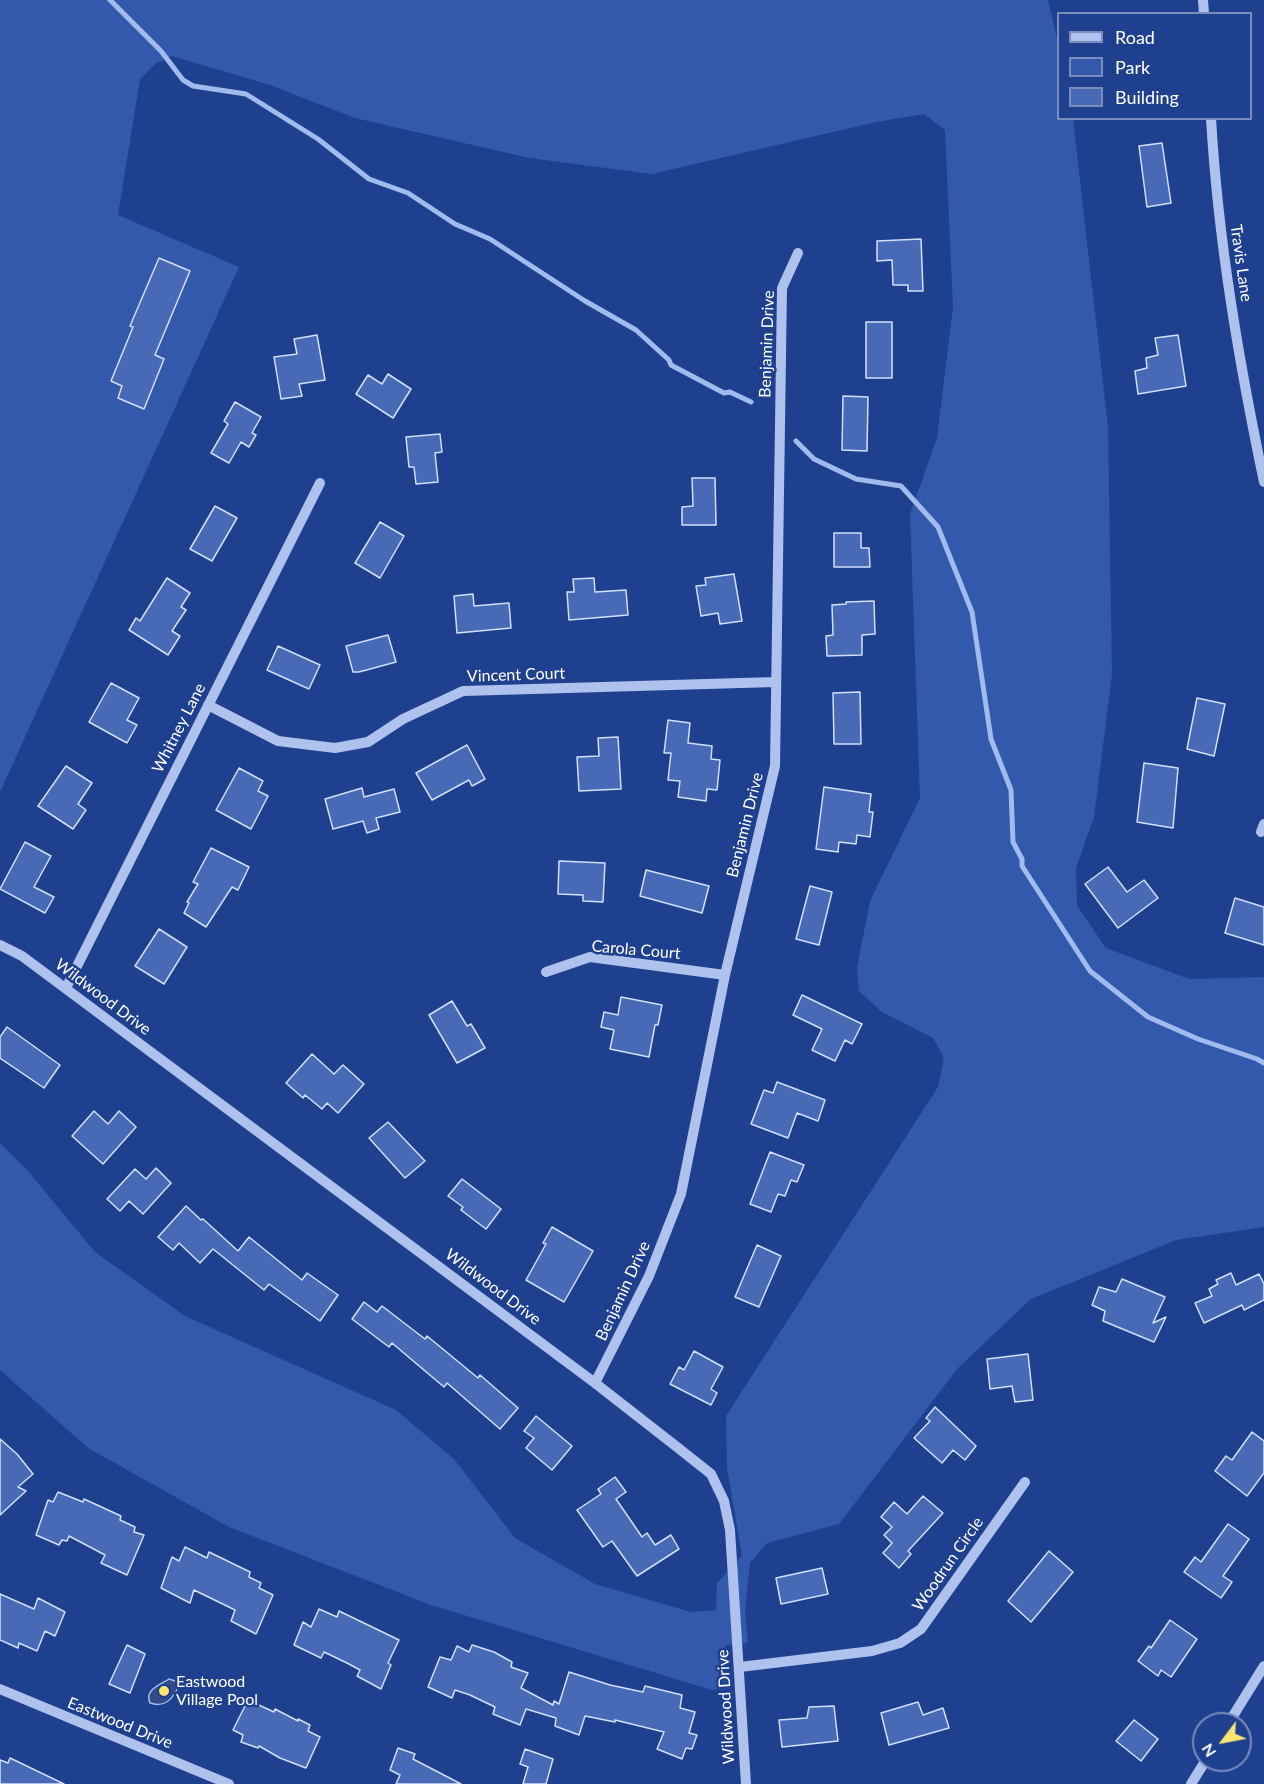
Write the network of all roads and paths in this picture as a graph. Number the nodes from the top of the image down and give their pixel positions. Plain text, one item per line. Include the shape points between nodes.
1 (1211, 120) edge
2 (798, 253) dead end
3 (1264, 482) edge
4 (320, 483) dead end
5 (776, 682) junction
6 (208, 705) junction
7 (0, 945) edge
8 (546, 972) dead end
9 (725, 975) junction
10 (66, 988) junction
11 (595, 1383) junction
12 (1025, 1482) dead end
13 (1264, 1666) edge
14 (740, 1667) junction
15 (0, 1689) edge
16 (1235, 1712) edge
17 (229, 1784) edge
18 (746, 1784) edge

1 - 3 street, Travis Lane via 1227,277
2 - 5 street, Benjamin Drive via 782,288
4 - 6 street, Whitney Lane
5 - 6 street, Vincent Court via 463,691 403,719 368,742 335,748 278,741
5 - 9 street, Benjamin Drive via 775,766
6 - 10 street, Whitney Lane
7 - 10 street, Wildwood Drive
8 - 9 street, Carola Court via 590,957
9 - 11 street, Benjamin Drive via 681,1194 649,1276
10 - 11 street, Wildwood Drive
11 - 14 street, Wildwood Drive via 711,1474 724,1501 730,1530
12 - 14 street, Woodrun Circle via 921,1629 900,1643 872,1651
13 - 16 street
14 - 18 street, Wildwood Drive
15 - 17 street, Eastwood Drive

